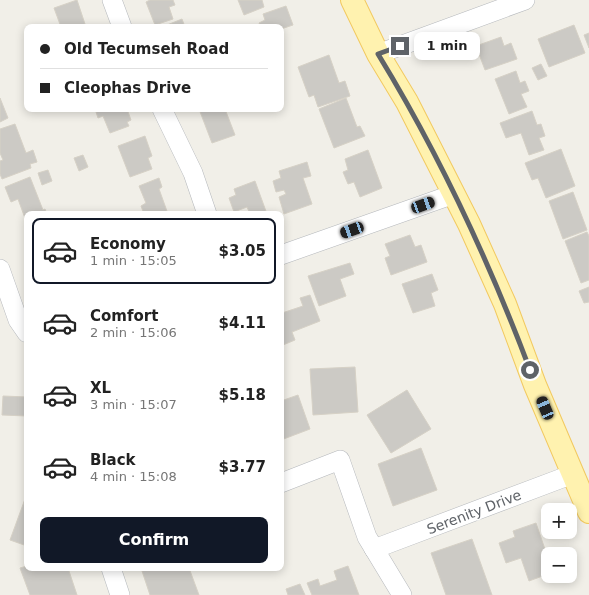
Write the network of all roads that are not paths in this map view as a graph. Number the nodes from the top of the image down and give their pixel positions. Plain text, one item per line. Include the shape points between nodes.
1 (112, 0) edge
2 (352, 0) edge
3 (525, 0) edge
4 (121, 24) edge
5 (378, 54) junction
6 (163, 112) edge
7 (454, 194) junction
8 (206, 211) edge
9 (284, 254) edge
10 (0, 269) edge
11 (24, 329) edge
12 (573, 474) junction
13 (284, 482) edge
14 (589, 512) edge
15 (374, 549) junction
16 (112, 571) edge
17 (120, 595) edge
18 (402, 595) edge

1 - 4 street
2 - 5 main road
3 - 5 street
5 - 7 main road via 407,102
6 - 8 street via 193,173
7 - 9 street
7 - 12 main road via 504,304 535,386
10 - 11 street via 18,320
12 - 14 main road
12 - 15 street, Serenity Drive
13 - 15 street via 340,460 367,537
15 - 18 street
16 - 17 street

